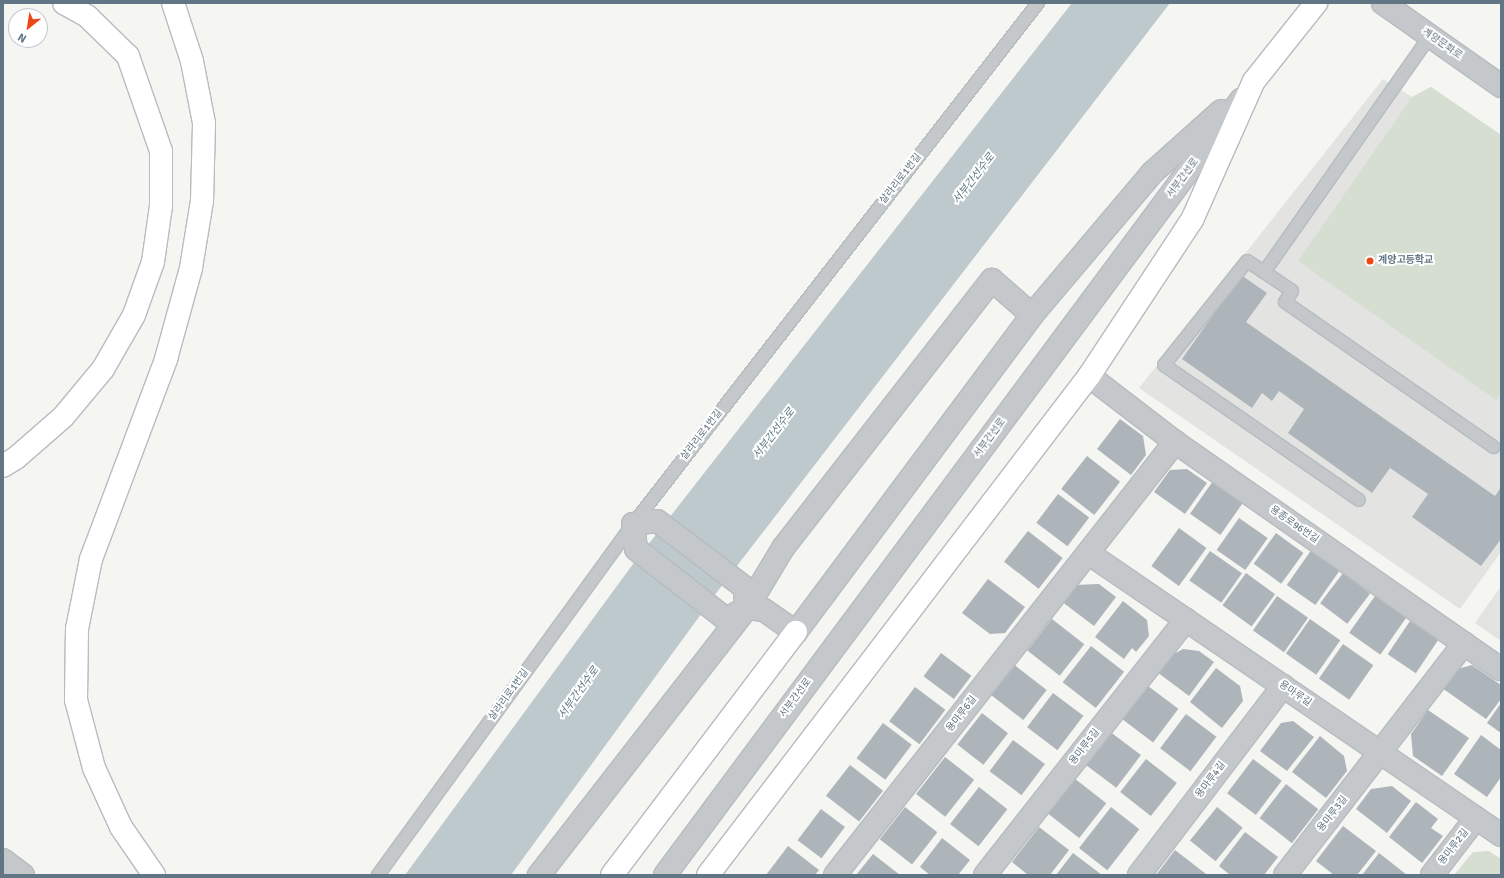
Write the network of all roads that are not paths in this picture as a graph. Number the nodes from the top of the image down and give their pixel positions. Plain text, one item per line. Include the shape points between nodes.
1 (64, 3) edge
2 (172, 3) edge
3 (1038, 3) edge
4 (1316, 3) edge
5 (1383, 3) edge
6 (1430, 36) junction
7 (1254, 82) junction
8 (1501, 86) edge
9 (1264, 272) junction
10 (1032, 315) junction
11 (1089, 376) junction
12 (1175, 442) junction
13 (1494, 448) dead end
14 (3, 466) edge
15 (1359, 500) dead end
16 (632, 524) junction
17 (1088, 553) junction
18 (746, 598) junction
19 (1186, 620) junction
20 (796, 632) junction
21 (1464, 643) junction
22 (1501, 669) edge
23 (1283, 686) junction
24 (1380, 752) junction
25 (1476, 818) junction
26 (1501, 835) edge
27 (3, 860) edge
28 (23, 875) edge
29 (154, 875) edge
30 (378, 875) edge
31 (539, 875) edge
32 (612, 875) edge
33 (665, 875) edge
34 (708, 875) edge
35 (835, 875) edge
36 (985, 875) edge
37 (1139, 875) edge
38 (1285, 875) edge
39 (1432, 875) edge

1 - 14 main road via 87,16 128,56 161,151 160,213 153,262 134,315 103,369 63,417 16,458
2 - 29 main road via 192,60 204,123 202,201 191,268 166,359 91,559 77,629 76,700 94,768 122,827
3 - 16 lane, 살라리로1번길
4 - 7 main road, 서부간선로
5 - 6 street, 계양문화로
6 - 8 street, 계양문화로
6 - 9 lane
7 - 10 street via 1152,173
7 - 11 main road via 1192,220
7 - 33 street, 서부간선로
9 - 13 lane via 1292,291 1285,302
9 - 15 lane via 1247,260 1164,365
10 - 18 street via 992,280
10 - 20 street
11 - 12 street, 용종로96번길
11 - 34 main road
12 - 17 street, 용마루6길
12 - 21 street, 용종로96번길
16 - 18 street via 657,521
16 - 18 street via 636,549 726,619
16 - 30 lane, 살라리로1번길
17 - 19 street, 용마루길
17 - 35 street, 용마루6길
18 - 20 street
18 - 31 street
19 - 23 street, 용마루길
19 - 36 street, 용마루5길
20 - 32 main road
21 - 22 street, 용종로96번길
21 - 24 street, 용마루3길
23 - 24 street, 용마루길
23 - 37 street, 용마루4길
24 - 25 street, 용마루길
24 - 38 street, 용마루3길
25 - 26 street, 용마루길
25 - 39 street, 용마루2길
27 - 28 street

